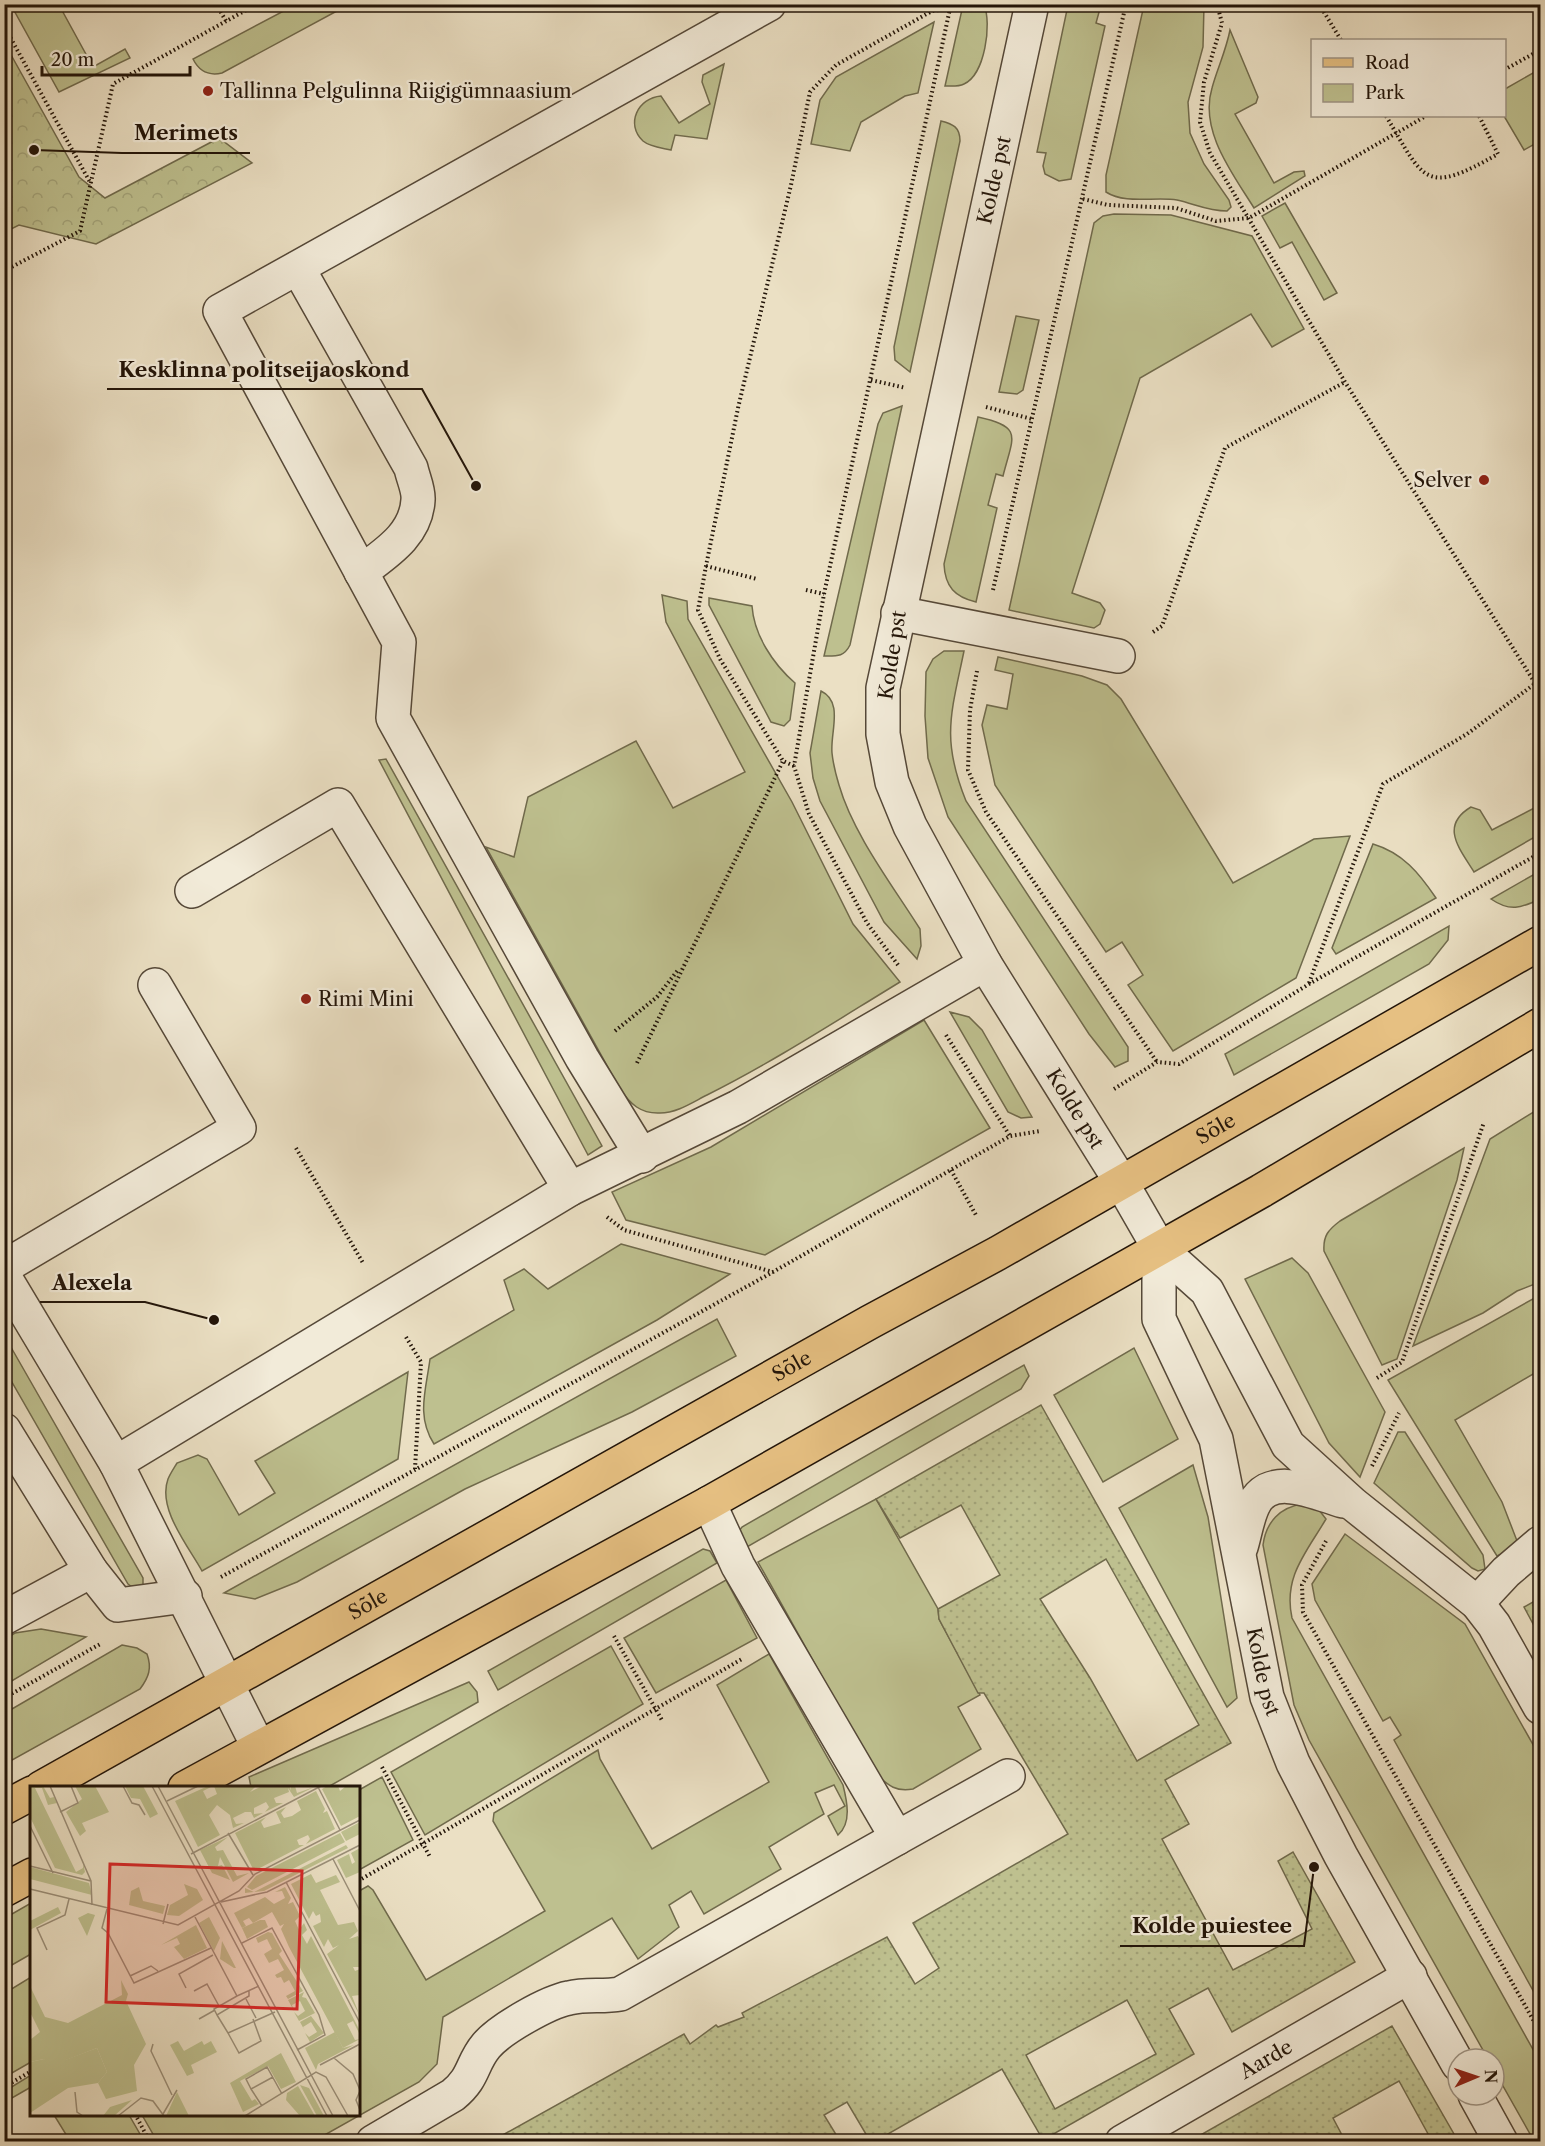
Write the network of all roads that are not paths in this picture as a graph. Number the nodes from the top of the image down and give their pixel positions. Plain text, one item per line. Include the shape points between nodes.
1 (770, 4) edge
2 (1032, 4) edge
3 (298, 268) junction
4 (361, 572) junction
5 (898, 613) junction
6 (1118, 656) road end
7 (192, 891) dead end
8 (1540, 943) edge
9 (985, 964) junction
10 (155, 985) dead end
11 (1540, 1025) edge
12 (642, 1156) junction
13 (1121, 1182) junction
14 (570, 1189) junction
15 (1159, 1248) junction
16 (4, 1267) edge
17 (4, 1276) edge
18 (4, 1430) edge
19 (116, 1463) junction
20 (709, 1503) junction
21 (1353, 1504) junction
22 (1540, 1543) edge
23 (1239, 1555) junction
24 (91, 1571) junction
25 (185, 1596) junction
26 (1477, 1603) junction
27 (4, 1618) edge
28 (226, 1684) junction
29 (1540, 1707) edge
30 (258, 1746) junction
31 (1008, 1776) dead end
32 (45, 1786) edge
33 (188, 1786) edge
34 (30, 1794) edge
35 (4, 1808) edge
36 (897, 1838) junction
37 (30, 1876) edge
38 (4, 1890) edge
39 (1410, 1976) junction
40 (1449, 2047) edge
41 (1482, 2107) edge
42 (373, 2142) edge
43 (1122, 2142) edge
44 (1501, 2142) edge

1 - 3 street
2 - 5 street, Kolde pst
3 - 4 street via 411,468 418,498 414,520 399,543
3 - 4 street via 220,311
4 - 12 street via 399,642 393,718
5 - 6 street
5 - 9 street, Kolde pst via 883,688 883,734 892,782 910,826
7 - 14 street via 338,806
8 - 13 main road, Sõle
9 - 12 street via 738,1107
9 - 13 street, Kolde pst
10 - 16 street via 239,1128
11 - 15 main road
12 - 14 street
13 - 15 street, Kolde pst
13 - 28 main road, Sõle
14 - 19 street
15 - 20 main road
15 - 21 street, Kolde pst via 1207,1291 1288,1445
15 - 23 street, Kolde pst via 1159,1319 1216,1439
17 - 19 street
18 - 24 street
19 - 25 street
20 - 30 main road
20 - 36 street via 738,1566
21 - 23 street via 1292,1485 1271,1488 1254,1504
21 - 26 street, Kolde pst
22 - 26 street
23 - 39 street, Kolde pst via 1267,1697 1293,1763
24 - 25 street via 118,1605
24 - 27 street
25 - 28 street
26 - 29 street, Kolde pst via 1494,1625
28 - 30 street
28 - 32 main road, Sõle
30 - 33 main road
31 - 36 street
34 - 35 main road
36 - 42 street via 620,1994 553,2002 495,2037 485,2047 465,2085 453,2095
37 - 38 main road
39 - 40 street, Kolde pst
39 - 43 street, Aarde
41 - 44 street

